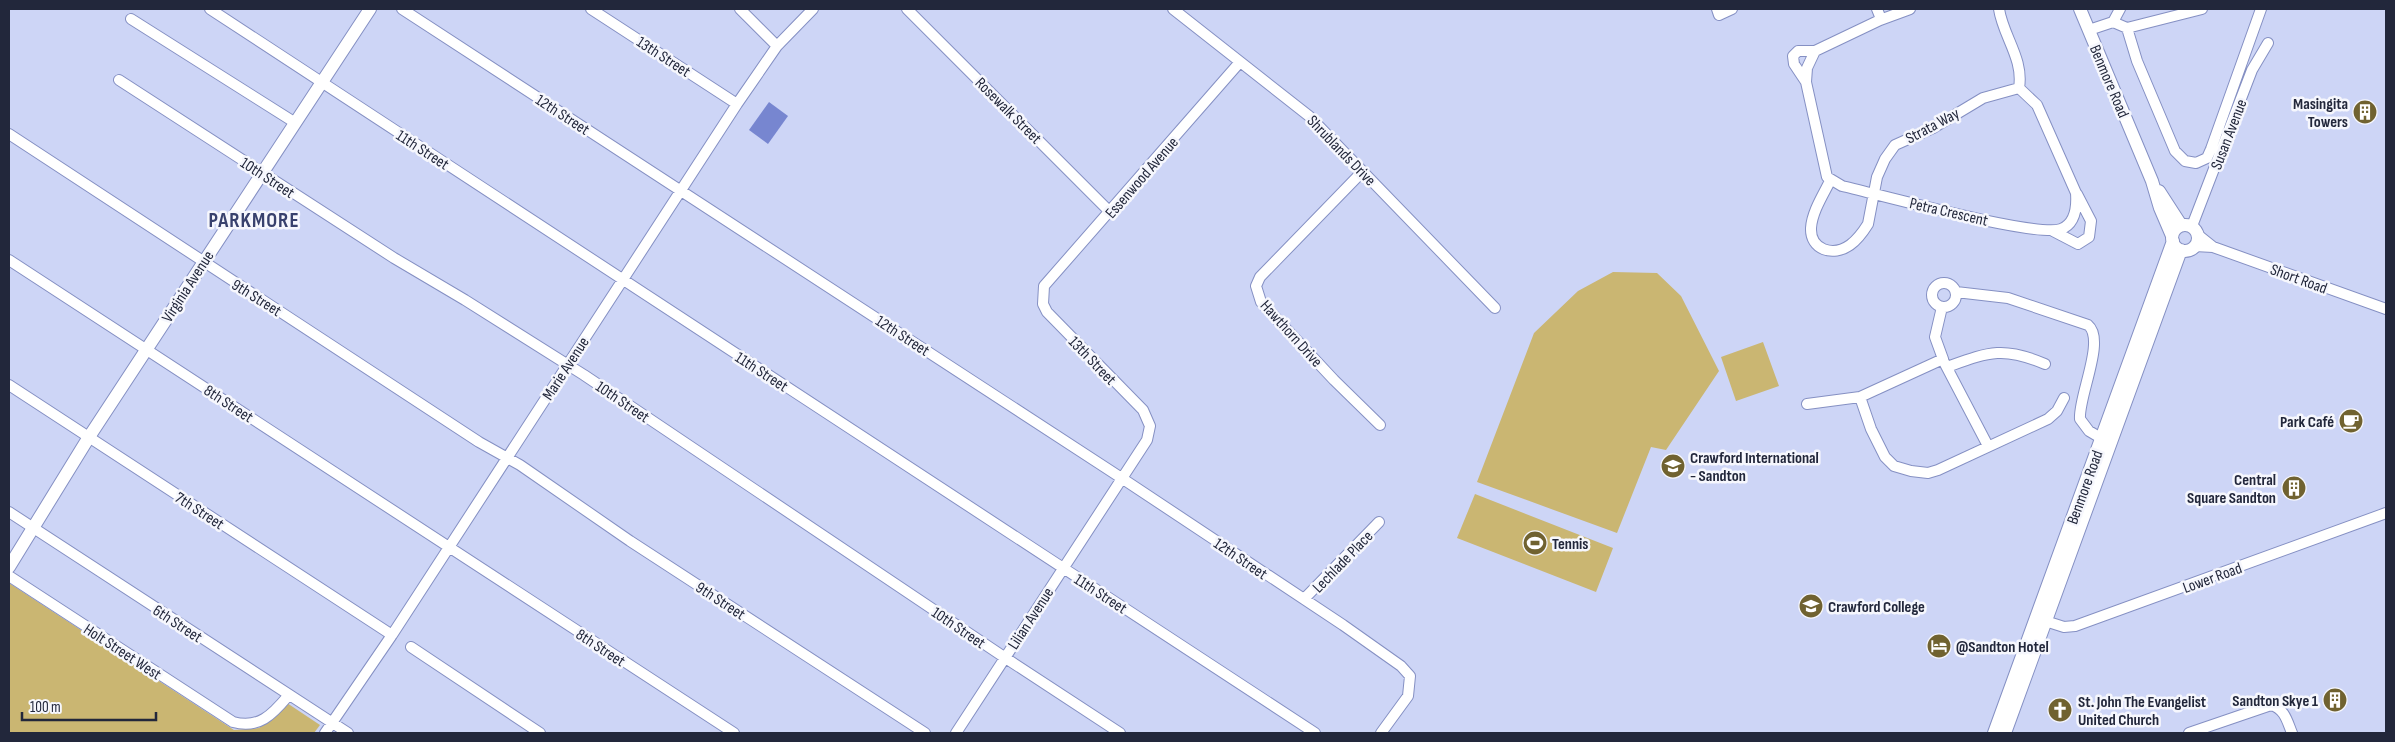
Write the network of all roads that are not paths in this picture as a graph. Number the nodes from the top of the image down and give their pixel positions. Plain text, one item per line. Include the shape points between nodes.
1 (210, 9) edge
2 (370, 9) edge
3 (402, 9) edge
4 (591, 9) edge
5 (740, 9) edge
6 (813, 9) edge
7 (907, 9) edge
8 (1173, 9) edge
9 (1732, 9) edge
10 (1877, 9) edge
11 (1910, 9) edge
12 (1999, 9) edge
13 (2080, 9) edge
14 (2120, 9) edge
15 (2202, 9) edge
16 (2261, 9) edge
17 (1893, 11) edge
18 (1718, 12) edge
19 (131, 19) dead end
20 (1881, 20) junction
21 (2113, 22) junction
22 (2127, 28) junction
23 (2089, 30) junction
24 (2268, 44) dead end
25 (777, 46) junction
26 (1815, 52) junction
27 (1240, 62) junction
28 (119, 80) dead end
29 (321, 82) junction
30 (1806, 82) junction
31 (2019, 88) junction
32 (737, 104) junction
33 (294, 122) junction
34 (9, 134) edge
35 (262, 172) junction
36 (1363, 172) junction
37 (1830, 181) junction
38 (2152, 181) junction
39 (681, 190) junction
40 (1874, 193) junction
41 (2076, 193) junction
42 (1110, 212) junction
43 (2053, 231) junction
44 (2191, 233) junction
45 (2175, 242) junction
46 (9, 260) edge
47 (203, 262) junction
48 (623, 279) junction
49 (1042, 292) joint
50 (1956, 292) junction
51 (1942, 307) junction
52 (1495, 308) dead end
53 (2386, 309) edge
54 (146, 349) junction
55 (1945, 363) junction
56 (2046, 364) dead end
57 (567, 365) junction
58 (9, 385) edge
59 (1860, 397) junction
60 (2064, 398) dead end
61 (1807, 404) dead end
62 (1380, 425) dead end
63 (1150, 426) joint
64 (89, 437) junction
65 (2106, 441) junction
66 (1988, 446) junction
67 (506, 457) junction
68 (1123, 479) junction
69 (9, 512) edge
70 (2386, 513) edge
71 (1379, 522) dead end
72 (32, 527) junction
73 (448, 547) junction
74 (9, 567) edge
75 (1063, 568) junction
76 (9, 576) edge
77 (1304, 600) junction
78 (2041, 620) junction
79 (392, 635) junction
80 (411, 647) dead end
81 (1004, 658) junction
82 (288, 696) junction
83 (332, 721) junction
84 (325, 733) edge
85 (348, 733) edge
86 (540, 733) edge
87 (734, 733) edge
88 (925, 733) edge
89 (956, 733) edge
90 (1120, 733) edge
91 (1315, 733) edge
92 (1381, 733) edge
93 (1994, 733) edge
94 (2005, 733) edge
95 (2189, 733) edge
96 (2292, 733) edge

1 - 29 street, 11th Street
2 - 29 street, Virginia Avenue
3 - 39 street, 12th Street
4 - 32 street, 13th Street
5 - 25 street
6 - 25 street, Marie Avenue
7 - 42 street, Rosewalk Street
8 - 27 street, Shrublands Drive
9 - 18 street
10 - 20 street
11 - 17 street
12 - 31 street via 2020,70
13 - 23 street, Benmore Road
14 - 21 street
15 - 22 street
16 - 22 street via 2211,149 2207,158 2196,163 2185,161 2176,151 2137,61
17 - 20 street
19 - 33 street
20 - 26 street
21 - 22 street
21 - 23 street
23 - 38 street, Benmore Road
24 - 44 street, Susan Avenue via 2252,70
25 - 32 street, Marie Avenue
26 - 30 street via 1807,68
26 - 30 street via 1798,51 1793,56 1794,64
27 - 36 street, Shrublands Drive via 1297,105
27 - 42 street, Essenwood Avenue
28 - 35 street, 10th Street
29 - 33 street, Virginia Avenue
29 - 48 street, 11th Street
30 - 37 street via 1823,164
31 - 40 street, Strata Way via 1983,98 1933,128 1895,145 1881,167
31 - 41 street via 2037,105
32 - 39 street, Marie Avenue
33 - 35 street, Virginia Avenue
34 - 47 street, 9th Street
35 - 47 street, Virginia Avenue
35 - 57 street, 10th Street
36 - 52 street, Shrublands Drive
36 - 62 street, Hawthorn Drive via 1260,277 1256,286 1261,302
37 - 40 street, Petra Crescent
37 - 40 street via 1811,225 1813,241 1823,250 1849,246 1863,233
38 - 44 street, Benmore Road
38 - 45 street, Benmore Road
39 - 48 street, Marie Avenue
39 - 68 street, 12th Street
40 - 43 street, Petra Crescent via 2040,231
41 - 43 street via 2072,220
41 - 43 street via 2091,220 2089,237 2078,244
42 - 49 street, Essenwood Avenue via 1046,282
44 - 45 street via 2175,230
44 - 45 street via 2188,250
44 - 53 street, Short Road via 2213,247
45 - 65 street, Benmore Road
46 - 54 street, 8th Street
47 - 54 street, Virginia Avenue
47 - 67 street, 9th Street
48 - 57 street, Marie Avenue
48 - 75 street, 11th Street
49 - 63 street, 13th Street via 1043,304 1049,314 1143,410
50 - 51 street via 1953,303
50 - 51 street via 1944,284 1934,289 1933,300
50 - 65 street via 2008,298 2088,325 2094,332 2092,352 2083,376 2080,419 2085,427
51 - 55 street via 1935,337
54 - 64 street, Virginia Avenue
54 - 73 street, 8th Street
55 - 56 street via 2001,352 2019,354
55 - 59 street
55 - 66 street
57 - 67 street, Marie Avenue
57 - 81 street, 10th Street
58 - 64 street, 7th Street
59 - 61 street
59 - 66 street via 1871,430 1885,457 1890,464 1901,469 1928,473
60 - 66 street via 2048,419
63 - 68 street, Lilian Avenue via 1147,440
64 - 72 street, Virginia Avenue
64 - 79 street, 7th Street
65 - 78 street, Benmore Road
67 - 73 street, Marie Avenue
67 - 88 street, 9th Street
68 - 75 street, Lilian Avenue
68 - 77 street, 12th Street
69 - 72 street, 6th Street
70 - 78 street, Lower Road via 2076,626 2064,627
71 - 77 street, Lechlade Place
72 - 74 street, Virginia Avenue
72 - 82 street, 6th Street
73 - 79 street, Marie Avenue
73 - 87 street, 8th Street
75 - 81 street, Lilian Avenue
75 - 91 street, 11th Street
76 - 82 street, Holt Street West via 232,722 250,724 265,720
77 - 92 street, 12th Street via 1401,666 1410,676 1409,692
78 - 93 street, Benmore Road
78 - 94 street, Benmore Road
79 - 83 street, Marie Avenue
80 - 86 street
81 - 89 street, Lilian Avenue
81 - 90 street, 10th Street
82 - 83 street, 6th Street
83 - 84 street, Marie Avenue
83 - 85 street, 6th Street
95 - 96 street via 2264,706 2275,706 2284,714

